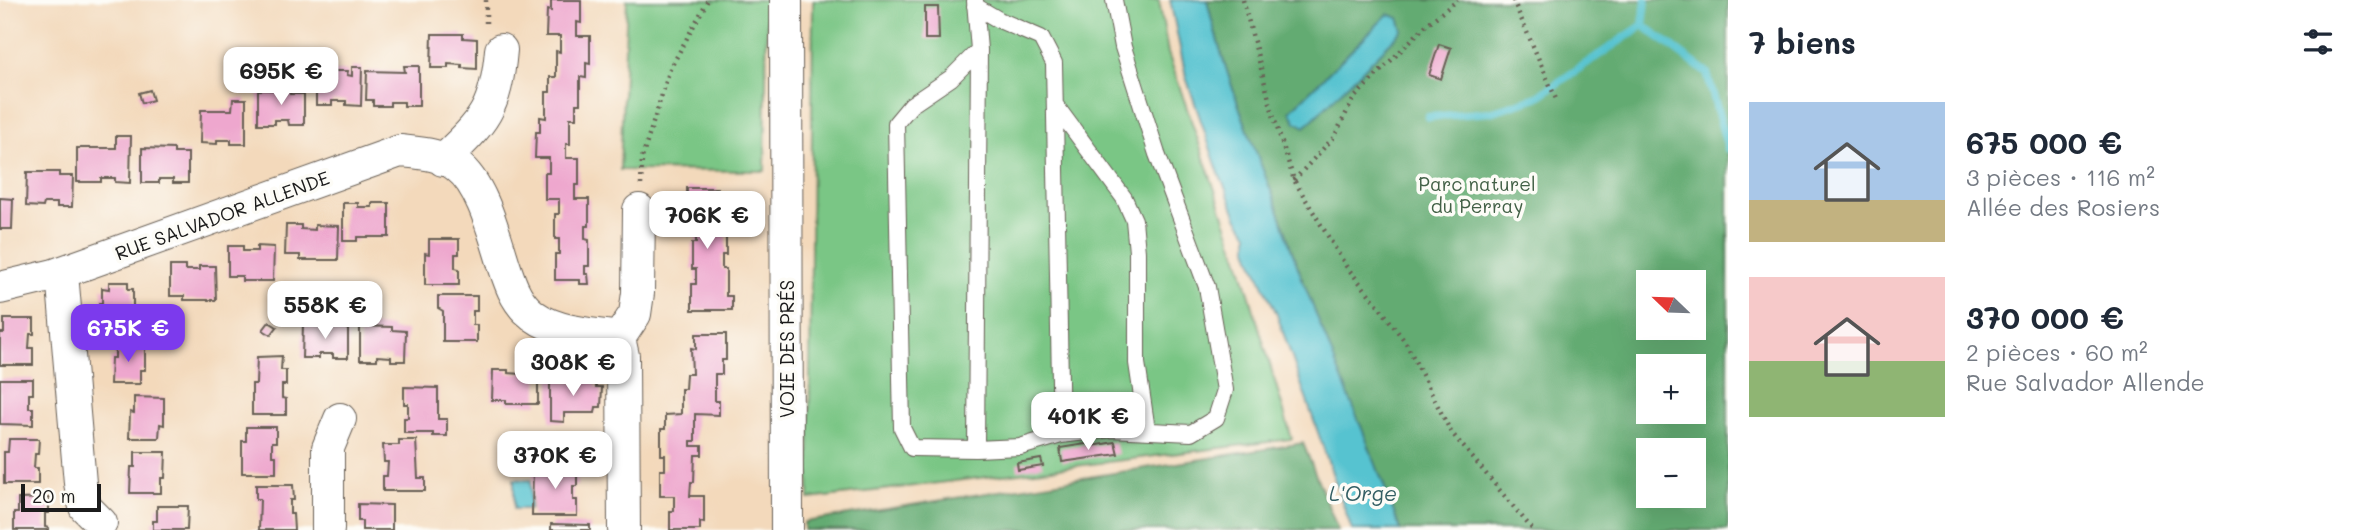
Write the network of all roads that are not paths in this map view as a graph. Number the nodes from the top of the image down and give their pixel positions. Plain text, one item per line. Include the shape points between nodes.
1 (786, 0) edge
2 (1114, 0) edge
3 (975, 3) edge
4 (979, 50) junction
5 (501, 51) dead end
6 (1056, 106) junction
7 (443, 160) junction
8 (639, 210) road end
9 (62, 273) junction
10 (0, 288) edge
11 (620, 338) junction
12 (340, 419) dead end
13 (1147, 430) junction
14 (1061, 435) junction
15 (975, 450) junction
16 (102, 523) dead end
17 (328, 530) edge
18 (624, 530) edge
19 (787, 530) edge

1 - 19 street, VOIE DES PRÉS
2 - 13 lane via 1123,47 1157,154 1207,287 1225,390 1216,418 1191,433
3 - 4 lane
3 - 6 lane via 999,20 1041,38 1054,63
4 - 15 lane
4 - 15 lane via 951,78 911,105 896,123 902,428 912,448
5 - 7 street via 499,79 489,109
6 - 13 lane via 1124,198 1134,220 1137,363
6 - 14 lane
7 - 9 street, RUE SALVADOR ALLENDE via 400,151
7 - 11 street, RUE SALVADOR ALLENDE via 457,166 474,186 513,292 528,311 549,324
8 - 11 street via 635,314
9 - 10 street, RUE SALVADOR ALLENDE
9 - 16 street via 80,483 85,508
11 - 18 street
12 - 17 street via 328,448
13 - 14 lane
14 - 15 lane via 1020,447

